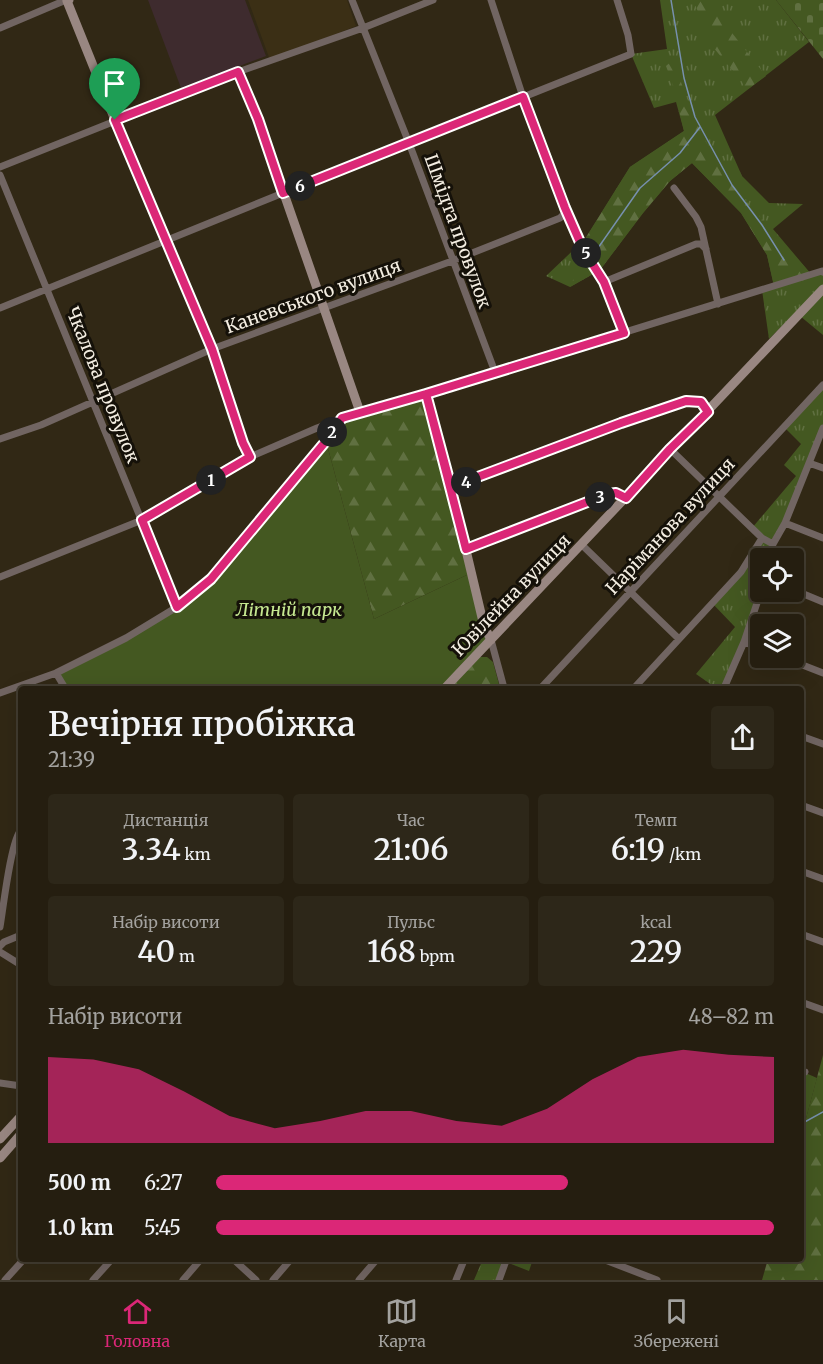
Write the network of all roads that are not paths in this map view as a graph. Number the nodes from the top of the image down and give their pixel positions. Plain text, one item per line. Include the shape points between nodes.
1 (67, 0) edge
2 (352, 0) edge
3 (433, 0) edge
4 (491, 0) edge
5 (617, 0) edge
6 (0, 28) edge
7 (363, 28) junction
8 (238, 72) junction
9 (523, 97) junction
10 (115, 120) junction
11 (410, 143) junction
12 (0, 167) edge
13 (0, 175) edge
14 (674, 188) dead end
15 (283, 193) junction
16 (565, 208) junction
17 (166, 241) junction
18 (706, 249) junction
19 (452, 261) junction
20 (823, 272) edge
21 (604, 282) junction
22 (47, 288) junction
23 (823, 289) edge
24 (718, 304) junction
25 (0, 308) edge
26 (324, 309) junction
27 (624, 333) junction
28 (212, 349) junction
29 (495, 372) junction
30 (823, 386) edge
31 (426, 394) junction
32 (93, 401) junction
33 (360, 412) junction
34 (708, 412) junction
35 (342, 418) junction
36 (823, 428) edge
37 (0, 439) edge
38 (670, 449) junction
39 (250, 457) junction
40 (809, 463) junction
41 (823, 468) edge
42 (451, 487) junction
43 (719, 496) junction
44 (626, 498) junction
45 (142, 520) junction
46 (785, 523) junction
47 (762, 538) junction
48 (823, 538) edge
49 (773, 544) junction
50 (582, 545) junction
51 (772, 548) edge
52 (466, 549) junction
53 (0, 577) edge
54 (629, 592) junction
55 (804, 594) edge
56 (757, 602) edge
57 (823, 602) edge
58 (177, 607) junction
59 (679, 639) junction
60 (491, 640) junction
61 (744, 642) junction
62 (750, 644) edge
63 (804, 666) edge
64 (56, 673) junction
65 (823, 673) edge
66 (20, 686) edge
67 (64, 686) edge
68 (447, 686) edge
69 (503, 686) edge
70 (543, 686) edge
71 (636, 686) edge
72 (725, 686) edge
73 (18, 687) edge
74 (0, 693) edge
75 (804, 737) edge
76 (823, 744) edge
77 (804, 806) edge
78 (823, 813) edge
79 (18, 832) edge
80 (804, 872) edge
81 (823, 879) edge
82 (0, 927) edge
83 (804, 935) edge
84 (18, 936) edge
85 (823, 942) edge
86 (0, 946) edge
87 (0, 952) edge
88 (18, 963) edge
89 (804, 1003) edge
90 (823, 1010) edge
91 (0, 1083) edge
92 (18, 1086) edge
93 (18, 1119) edge
94 (18, 1137) edge
95 (0, 1139) edge
96 (0, 1158) edge
97 (21, 1262) edge
98 (109, 1262) edge
99 (199, 1262) edge
100 (236, 1262) edge
101 (289, 1262) edge
102 (375, 1262) edge
103 (463, 1262) edge
104 (506, 1262) edge
105 (610, 1262) edge
106 (5, 1280) edge
107 (93, 1280) edge
108 (183, 1280) edge
109 (256, 1280) edge
110 (273, 1280) edge
111 (359, 1280) edge
112 (456, 1280) edge
113 (499, 1280) edge
114 (657, 1280) edge

1 - 6 street
1 - 10 street
2 - 7 street, Шмідта провулок
3 - 7 street
4 - 9 street
5 - 9 street via 631,54
7 - 8 street
7 - 11 street, Шмідта провулок
8 - 10 street
8 - 15 street
9 - 11 street
9 - 16 street
10 - 12 street
10 - 17 street
11 - 15 street
11 - 19 street, Шмідта провулок
13 - 22 street, Чкалова провулок
14 - 18 street via 696,218
15 - 17 street
15 - 26 street
16 - 19 street, Каневського вулиця via 560,218
16 - 21 street via 583,249
17 - 22 street
17 - 28 street
18 - 21 street via 696,244
18 - 24 street
19 - 26 street, Каневського вулиця
19 - 29 street, Шмідта провулок
20 - 24 street
21 - 27 street
22 - 25 street
22 - 32 street, Чкалова провулок
23 - 34 street, Ювілейна вулиця
24 - 27 street
26 - 28 street, Каневського вулиця
26 - 33 street
27 - 29 street
28 - 32 street, Каневського вулиця
28 - 39 street
29 - 31 street
30 - 43 street, Наріманова вулиця
31 - 33 street
31 - 42 street
32 - 37 street, Каневського вулиця
32 - 45 street, Чкалова провулок
33 - 35 street
34 - 38 street, Ювілейна вулиця
34 - 42 street via 701,402 686,401
35 - 39 street
35 - 58 street via 211,579
36 - 40 street
38 - 43 street
38 - 44 street, Ювілейна вулиця
39 - 45 street
40 - 41 street
40 - 46 street
42 - 52 street
43 - 47 street
43 - 54 street, Наріманова вулиця
44 - 50 street, Ювілейна вулиця
44 - 52 street via 608,494
45 - 53 street
45 - 58 street, Чкалова провулок
46 - 48 street
46 - 49 street
47 - 49 street
47 - 59 street via 741,572
49 - 51 street
50 - 54 street
50 - 60 street, Ювілейна вулиця
52 - 60 street via 484,626
54 - 59 street
54 - 70 street, Наріманова вулиця
55 - 57 street
56 - 61 street
58 - 64 street
59 - 71 street
60 - 68 street, Ювілейна вулиця
60 - 69 street
61 - 62 street
61 - 72 street
63 - 65 street
64 - 66 street
64 - 67 street
73 - 74 street
75 - 76 street
77 - 78 street
79 - 82 street
80 - 81 street
83 - 85 street
84 - 86 street
87 - 88 street
89 - 90 street
91 - 92 street
93 - 95 street
94 - 96 street
97 - 106 street
98 - 107 street
99 - 108 street
100 - 109 street
101 - 110 street
102 - 111 street
103 - 112 street
104 - 113 street
105 - 114 street

